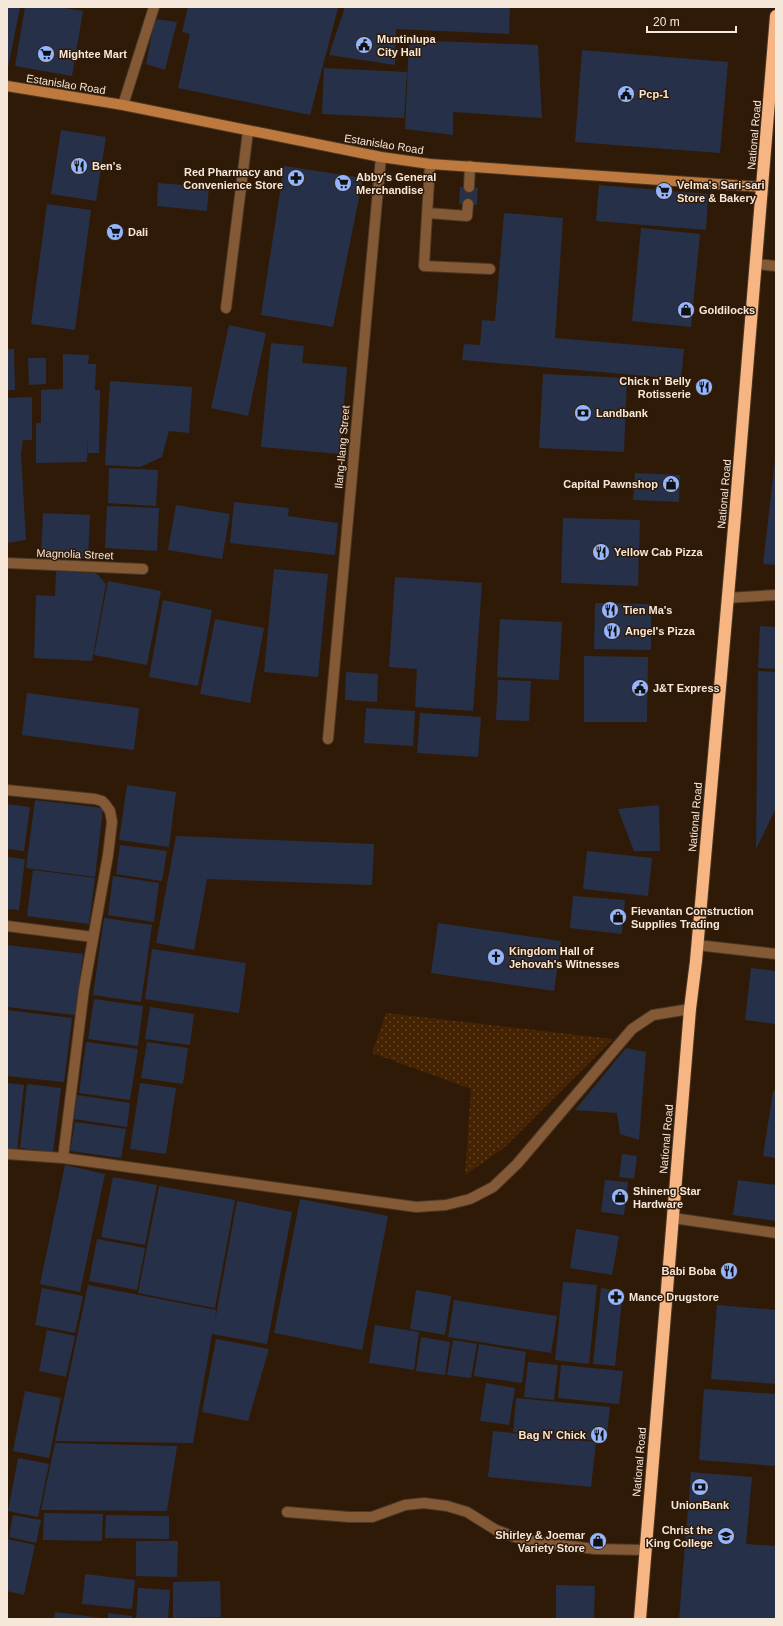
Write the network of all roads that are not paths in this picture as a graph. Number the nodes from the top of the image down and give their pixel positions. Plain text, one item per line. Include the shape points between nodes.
1 (154, 7) edge
2 (776, 16) edge
3 (7, 86) edge
4 (773, 93) edge
5 (123, 105) junction
6 (248, 131) junction
7 (381, 157) junction
8 (430, 164) junction
9 (470, 166) junction
10 (469, 187) dead end
11 (762, 187) junction
12 (468, 204) dead end
13 (428, 213) junction
14 (756, 264) junction
15 (776, 266) edge
16 (490, 269) dead end
17 (226, 308) dead end
18 (7, 563) edge
19 (143, 569) dead end
20 (776, 595) edge
21 (727, 598) junction
22 (328, 739) dead end
23 (7, 790) edge
24 (7, 926) edge
25 (93, 938) junction
26 (697, 945) junction
27 (776, 954) edge
28 (690, 1009) junction
29 (7, 1154) edge
30 (63, 1158) junction
31 (673, 1218) junction
32 (776, 1233) edge
33 (287, 1512) dead end
34 (645, 1550) junction
35 (640, 1619) edge

1 - 5 street
2 - 4 highway, National Road
3 - 5 street, Estanislao Road
4 - 11 highway, National Road
5 - 6 street, Estanislao Road
6 - 7 street, Estanislao Road
6 - 17 street
7 - 8 street, Estanislao Road
7 - 22 street, Ilang-Ilang Street
8 - 9 street, Estanislao Road
8 - 13 street
9 - 10 street
9 - 11 street, Estanislao Road
11 - 14 highway, National Road
12 - 13 street via 467,216
13 - 16 street via 424,266
14 - 15 street
14 - 21 highway, National Road
18 - 19 street, Magnolia Street
20 - 21 street
21 - 26 highway, National Road
23 - 25 street via 95,799 103,802 110,812 112,822 108,855
24 - 25 street
25 - 30 street via 84,989
26 - 27 street
26 - 28 highway, National Road
28 - 30 street via 654,1015 642,1021 619,1044 517,1164 493,1186 470,1199 446,1205 416,1207
28 - 31 highway, National Road
29 - 30 street
31 - 32 street
31 - 34 highway, National Road
33 - 34 street via 372,1517 405,1505 424,1503 467,1512 496,1530 537,1542 595,1549
34 - 35 highway, National Road

